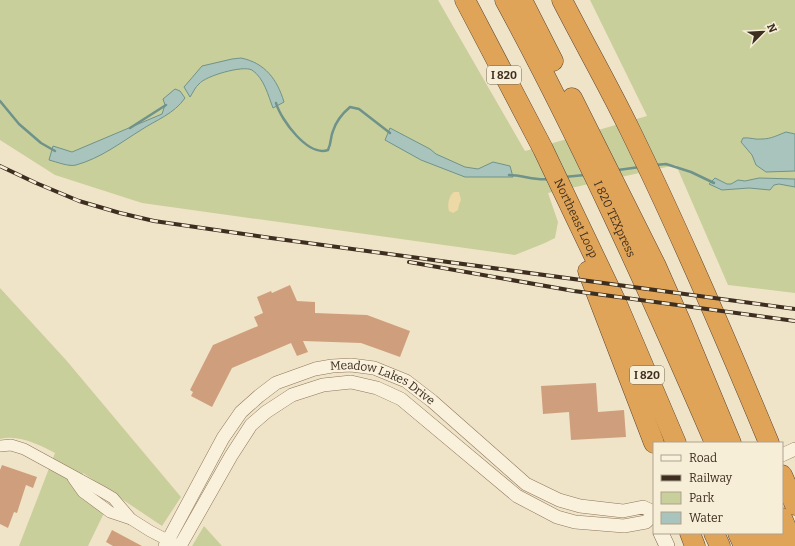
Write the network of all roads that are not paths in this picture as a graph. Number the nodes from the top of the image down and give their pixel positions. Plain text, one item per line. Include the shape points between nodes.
1 (465, 0) edge
2 (490, 0) edge
3 (505, 0) edge
4 (522, 0) edge
5 (534, 0) edge
6 (562, 0) edge
7 (573, 0) edge
8 (555, 64) junction
9 (552, 88) junction
10 (630, 130) junction
11 (585, 138) junction
12 (609, 188) junction
13 (563, 201) junction
14 (654, 442) edge
15 (676, 442) edge
16 (715, 442) edge
17 (731, 442) edge
18 (769, 442) edge
19 (0, 446) edge
20 (795, 449) edge
21 (783, 455) edge
22 (783, 477) edge
23 (795, 506) edge
24 (653, 512) edge
25 (653, 514) edge
26 (783, 520) edge
27 (661, 534) edge
28 (690, 534) edge
29 (714, 534) edge
30 (738, 534) edge
31 (754, 534) edge
32 (769, 534) edge
33 (166, 543) edge
34 (180, 546) edge
35 (667, 546) edge
36 (695, 546) edge
37 (720, 546) edge
38 (744, 546) edge
39 (759, 546) edge
40 (775, 546) edge
41 (794, 546) edge

1 - 13 highway, Northeast Loop / I 820 via 545,154
2 - 9 highway via 526,58
3 - 9 highway, I 820 TEXpress
4 - 8 highway, I 820 TEXpress
5 - 8 highway via 550,38
6 - 10 highway
7 - 10 highway via 632,119
8 - 11 highway, I 820 TEXpress
9 - 11 highway, I 820 TEXpress
10 - 18 highway via 718,322
11 - 12 highway, I 820 TEXpress
12 - 16 highway, I 820 TEXpress
12 - 17 highway, I 820 TEXpress via 656,266
13 - 14 highway
13 - 15 highway, Northeast Loop / I 820 via 618,308
19 - 33 street via 11,444 70,475 83,492 110,512 131,519
20 - 21 street
22 - 23 highway
24 - 33 street, Meadow Lakes Drive via 643,507 623,510 580,506 559,500 526,484 406,381 374,368 332,366 315,369 276,383 241,412 223,438
25 - 34 street, Meadow Lakes Drive via 646,522 624,526 575,522 557,517 517,496 401,399 377,388 351,382 323,385 292,395 251,425
26 - 41 highway
27 - 35 main road
28 - 36 highway
29 - 37 highway
30 - 38 highway
31 - 39 highway
32 - 40 highway
33 - 34 street

